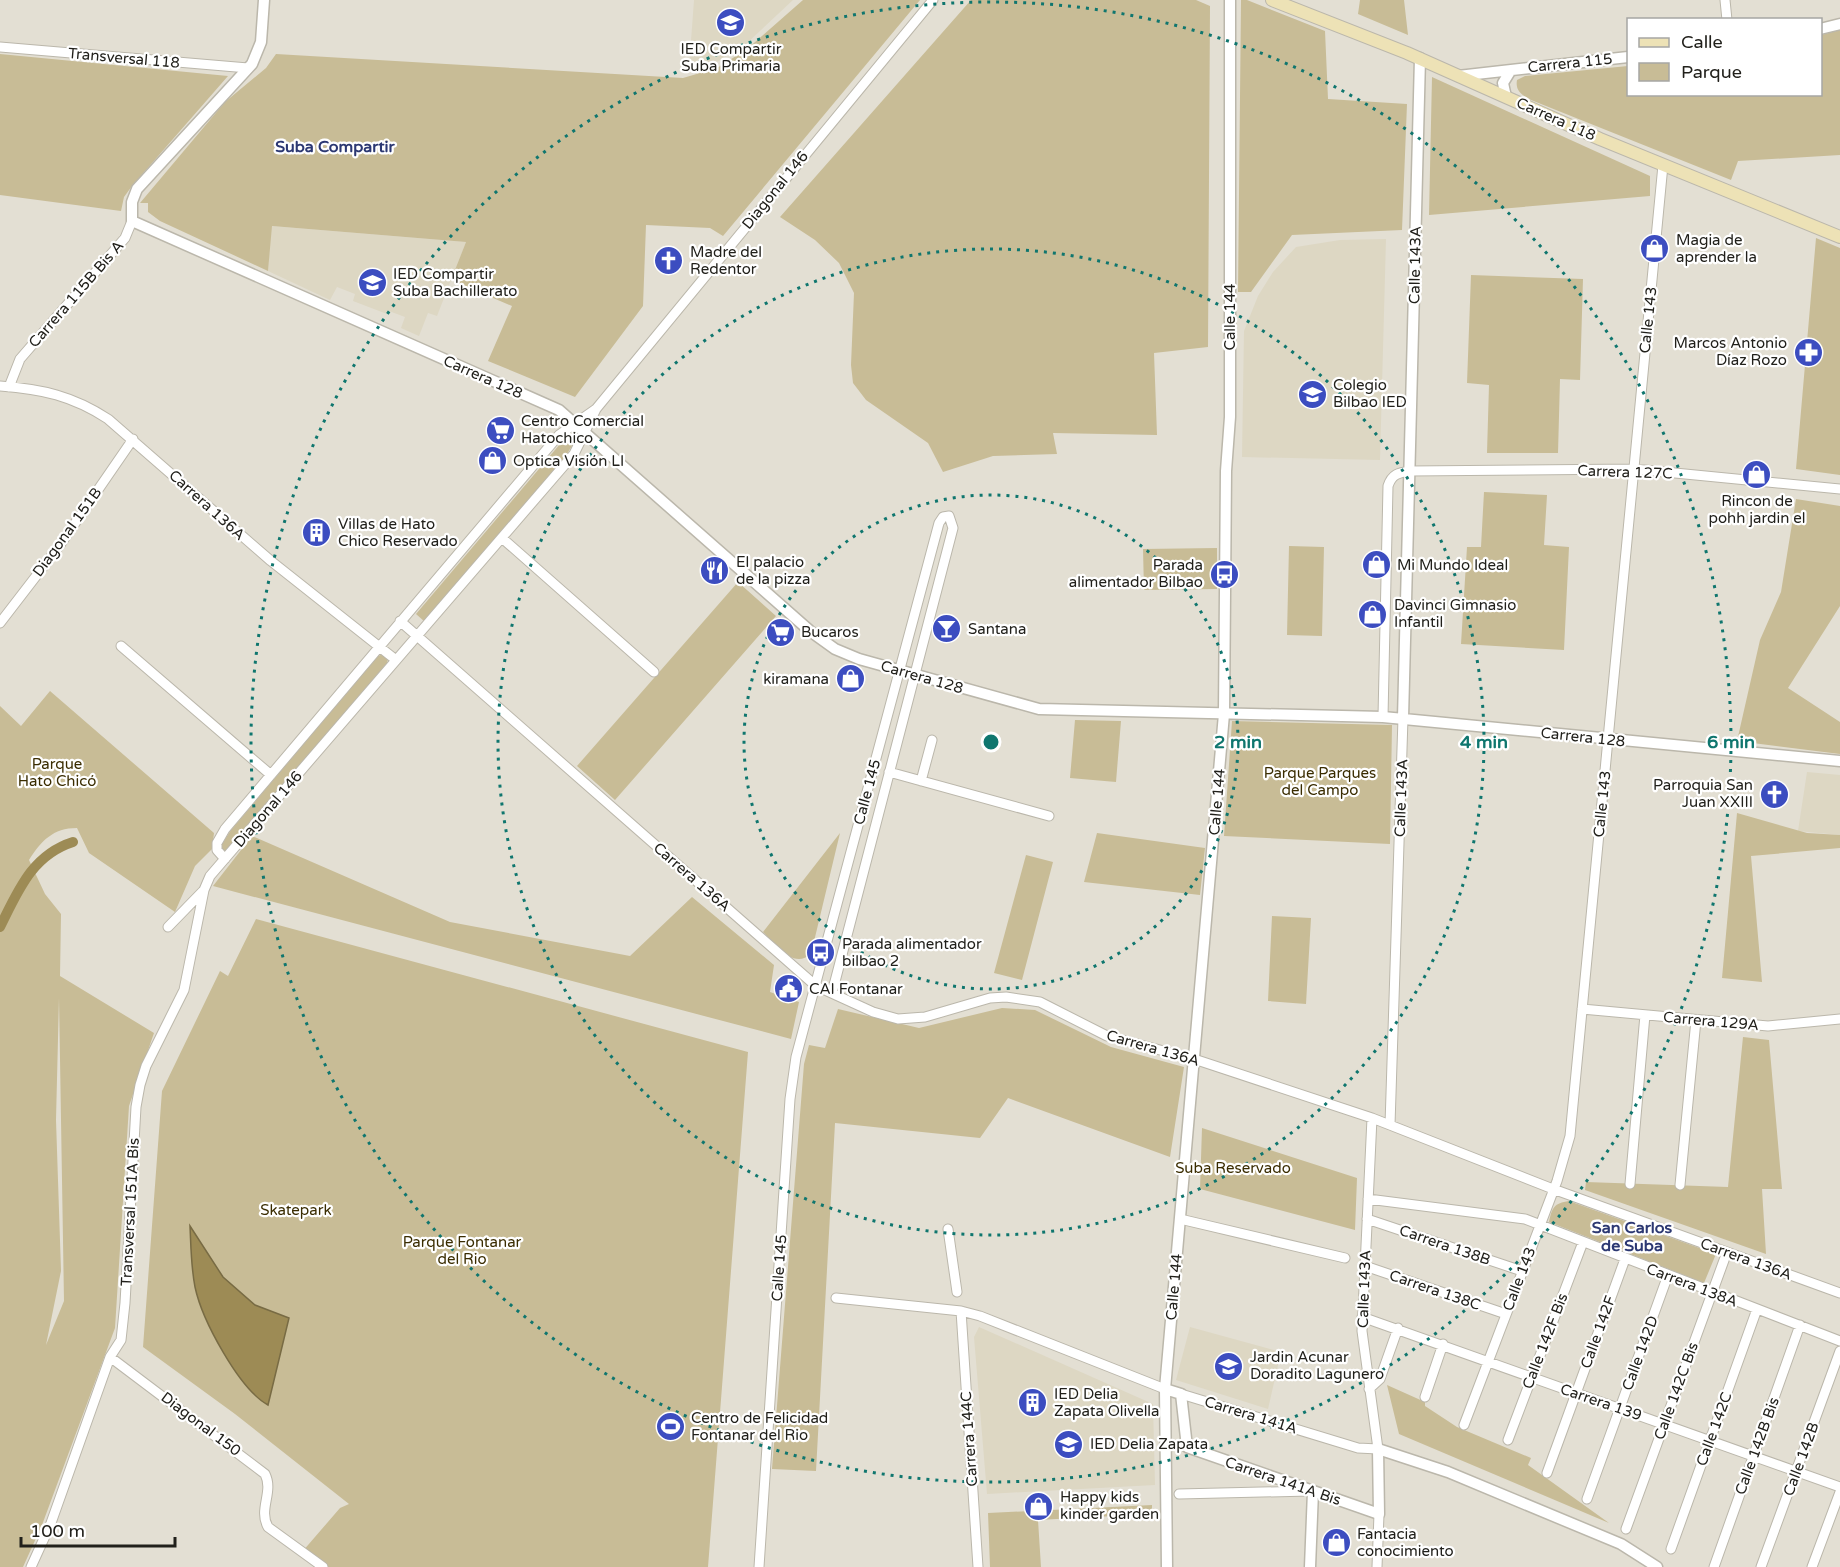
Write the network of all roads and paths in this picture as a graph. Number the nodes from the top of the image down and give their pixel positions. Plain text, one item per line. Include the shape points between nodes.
1 (264, 0) edge
2 (933, 0) edge
3 (1230, 0) edge
4 (1272, 0) edge
5 (1725, 0) edge
6 (1727, 18) edge
7 (1840, 24) edge
8 (1822, 29) edge
9 (0, 47) edge
10 (1627, 57) edge
11 (1420, 58) junction
12 (250, 66) junction
13 (1511, 70) junction
14 (1458, 76) junction
15 (1506, 97) junction
16 (1663, 165) junction
17 (132, 221) junction
18 (1840, 237) edge
19 (4, 387) edge
20 (596, 409) junction
21 (575, 423) junction
22 (586, 434) junction
23 (133, 439) junction
24 (1634, 469) junction
25 (1410, 471) junction
26 (1840, 489) edge
27 (502, 538) junction
28 (400, 621) junction
29 (0, 623) edge
30 (417, 636) junction
31 (121, 646) dead end
32 (379, 646) junction
33 (396, 660) junction
34 (898, 670) junction
35 (654, 672) dead end
36 (914, 675) junction
37 (1224, 714) junction
38 (1383, 717) junction
39 (1403, 718) junction
40 (1608, 740) junction
41 (932, 741) dead end
42 (1840, 762) edge
43 (889, 772) junction
44 (271, 775) junction
45 (921, 781) junction
46 (1049, 816) dead end
47 (225, 859) junction
48 (204, 890) junction
49 (168, 927) dead end
50 (816, 986) junction
51 (832, 993) junction
52 (1582, 1009) junction
53 (1645, 1015) junction
54 (1840, 1019) edge
55 (1696, 1020) junction
56 (1194, 1059) junction
57 (1372, 1118) junction
58 (1390, 1125) junction
59 (1630, 1184) dead end
60 (1680, 1185) dead end
61 (1553, 1189) junction
62 (1368, 1199) junction
63 (1180, 1219) junction
64 (1367, 1219) junction
65 (1540, 1224) junction
66 (948, 1229) dead end
67 (1583, 1242) junction
68 (1727, 1252) junction
69 (1345, 1258) dead end
70 (1624, 1259) junction
71 (1365, 1266) junction
72 (1522, 1271) junction
73 (1668, 1275) junction
74 (957, 1292) dead end
75 (1712, 1292) junction
76 (1840, 1293) edge
77 (836, 1298) dead end
78 (1757, 1309) junction
79 (961, 1311) junction
80 (1506, 1314) junction
81 (1362, 1317) junction
82 (1800, 1326) junction
83 (1398, 1328) junction
84 (1840, 1341) edge
85 (1443, 1344) junction
86 (1840, 1351) edge
87 (110, 1357) junction
88 (1488, 1362) junction
89 (1531, 1378) junction
90 (1165, 1389) junction
91 (1369, 1389) junction
92 (1575, 1393) junction
93 (1181, 1394) junction
94 (1425, 1396) dead end
95 (1619, 1409) junction
96 (1464, 1425) dead end
97 (1664, 1425) junction
98 (1508, 1440) dead end
99 (1710, 1441) junction
100 (1378, 1449) junction
101 (1754, 1456) junction
102 (1796, 1471) junction
103 (1547, 1473) dead end
104 (1840, 1487) edge
105 (1313, 1491) junction
106 (1840, 1492) edge
107 (1179, 1494) dead end
108 (1587, 1499) dead end
109 (1378, 1514) junction
110 (1626, 1529) dead end
111 (1671, 1549) dead end
112 (31, 1567) edge
113 (323, 1567) edge
114 (759, 1567) edge
115 (978, 1567) edge
116 (1167, 1567) edge
117 (1310, 1567) edge
118 (1377, 1567) edge
119 (1657, 1567) edge
120 (1714, 1567) edge
121 (1761, 1567) edge
122 (1812, 1567) edge

1 - 12 street via 259,53
2 - 20 street, Diagonal 146
3 - 37 street, Calle 144 via 1230,417
4 - 11 main road, Carrera 118
5 - 6 street
7 - 8 street
9 - 12 street, Transversal 118
10 - 13 street, Carrera 115
11 - 14 main road, Carrera 118
11 - 25 street, Calle 143A
12 - 17 street, Carrera 115B Bis A via 137,189
13 - 14 street, Carrera 115
13 - 15 street, Carrera 115 via 1503,83
14 - 15 main road, Carrera 118
15 - 16 main road, Carrera 118
16 - 18 main road, Carrera 118
16 - 24 street, Calle 143
17 - 19 street, Carrera 115B Bis A via 125,238 20,359
17 - 21 street, Carrera 128 via 554,408
19 - 23 street, Carrera 136A via 60,395 84,404
20 - 21 street, Diagonal 146
20 - 22 street, Diagonal 146
21 - 22 street, Carrera 128
21 - 28 street, Diagonal 146 via 559,435
22 - 27 street, Diagonal 146 via 574,454
22 - 34 street, Carrera 128 via 825,642 845,654
23 - 29 street, Diagonal 151B
23 - 32 street, Carrera 136A via 271,561
24 - 25 street, Carrera 127C
24 - 26 street, Carrera 127C
24 - 40 street, Calle 143
25 - 38 street via 1396,474 1388,486
25 - 39 street, Calle 143A
27 - 30 street, Diagonal 146
27 - 35 street
28 - 30 street, Carrera 136A
28 - 32 street, Diagonal 146
30 - 33 street, Diagonal 146
30 - 50 street, Carrera 136A
31 - 44 street
32 - 33 street, Carrera 136A
32 - 44 street, Diagonal 146
33 - 47 street, Diagonal 146
34 - 36 street, Carrera 128
34 - 36 street, Calle 145 via 939,522 949,516 953,528
34 - 50 street, Calle 145
36 - 37 street, Carrera 128 via 1039,709
36 - 43 street, Calle 145
37 - 38 street, Carrera 128
37 - 56 street, Calle 144
38 - 39 street, Carrera 128
39 - 40 street, Carrera 128
39 - 58 street, Calle 143A
40 - 42 street, Carrera 128
40 - 52 street, Calle 143
41 - 45 street
43 - 45 street
43 - 51 street, Calle 145
44 - 47 street, Diagonal 146 via 221,835 217,850
45 - 46 street
47 - 48 street, Transversal 151A Bis
48 - 49 street
48 - 87 street, Transversal 151A Bis via 184,990 146,1066 135,1107 125,1303 121,1340
50 - 51 street, Carrera 136A
50 - 114 street, Calle 145 via 793,1077
51 - 56 street, Carrera 136A via 885,1016 911,1019 990,998 1023,999 1051,1006 1107,1036
52 - 53 street, Carrera 129A
52 - 61 street, Calle 143 via 1570,1136
53 - 55 street, Carrera 129A
53 - 59 street
54 - 55 street, Carrera 129A via 1768,1026
55 - 60 street
56 - 57 street, Carrera 136A
56 - 63 street, Calle 144
57 - 58 street, Carrera 136A
57 - 62 street, Calle 143A
58 - 61 street, Carrera 136A
61 - 65 street, Calle 143
61 - 68 street, Carrera 136A
62 - 64 street, Calle 143A
62 - 65 street, Carrera 138A via 1489,1213
63 - 69 street
63 - 90 street, Calle 144
64 - 71 street, Calle 143A
64 - 72 street, Carrera 138B
65 - 67 street, Carrera 138A
65 - 72 street, Calle 143
66 - 74 street
67 - 70 street, Carrera 138A
67 - 89 street, Calle 142F Bis
68 - 75 street, Calle 142C Bis
68 - 76 street, Carrera 136A
70 - 73 street, Carrera 138A
70 - 92 street, Calle 142F
71 - 80 street, Carrera 138C
71 - 81 street, Calle 143A
72 - 80 street, Calle 143
73 - 75 street, Carrera 138A
73 - 95 street, Calle 142D
75 - 78 street, Carrera 138A
75 - 97 street, Calle 142C Bis
77 - 79 street, Carrera 141A
78 - 82 street, Carrera 138A
78 - 99 street, Calle 142C
79 - 90 street, Carrera 141A
79 - 115 street, Carrera 144C
80 - 88 street, Calle 143
81 - 83 street, Carrera 139
81 - 91 street, Calle 143A
82 - 84 street, Carrera 138A
82 - 101 street, Calle 142B Bis
83 - 85 street, Carrera 139
83 - 91 street via 1380,1379
85 - 88 street, Carrera 139
85 - 94 street
86 - 102 street, Calle 142B
87 - 112 street, Transversal 151A Bis via 51,1523
87 - 113 street, Diagonal 150 via 266,1474 268,1490 263,1519 268,1527
88 - 89 street, Carrera 139
88 - 96 street, Calle 143
89 - 92 street, Carrera 139
89 - 98 street, Calle 142F Bis
90 - 93 street, Carrera 141A
90 - 116 street, Calle 144
91 - 100 street, Calle 143A
92 - 95 street, Carrera 139
92 - 103 street, Calle 142F
93 - 100 street, Carrera 141A via 1358,1448
93 - 105 street, Carrera 141A Bis via 1187,1447
95 - 97 street, Carrera 139
95 - 108 street, Calle 142D
97 - 99 street, Carrera 139
97 - 110 street, Calle 142C Bis
99 - 101 street, Carrera 139
99 - 111 street, Calle 142C
100 - 109 street, Calle 143A
100 - 119 street, Carrera 141A via 1448,1472 1602,1536
101 - 102 street, Carrera 139
101 - 120 street, Calle 142B Bis
102 - 104 street, Carrera 139
102 - 121 street, Calle 142B
105 - 107 street
105 - 109 street, Carrera 141A Bis
105 - 117 street
106 - 122 street
109 - 118 street, Calle 143A

